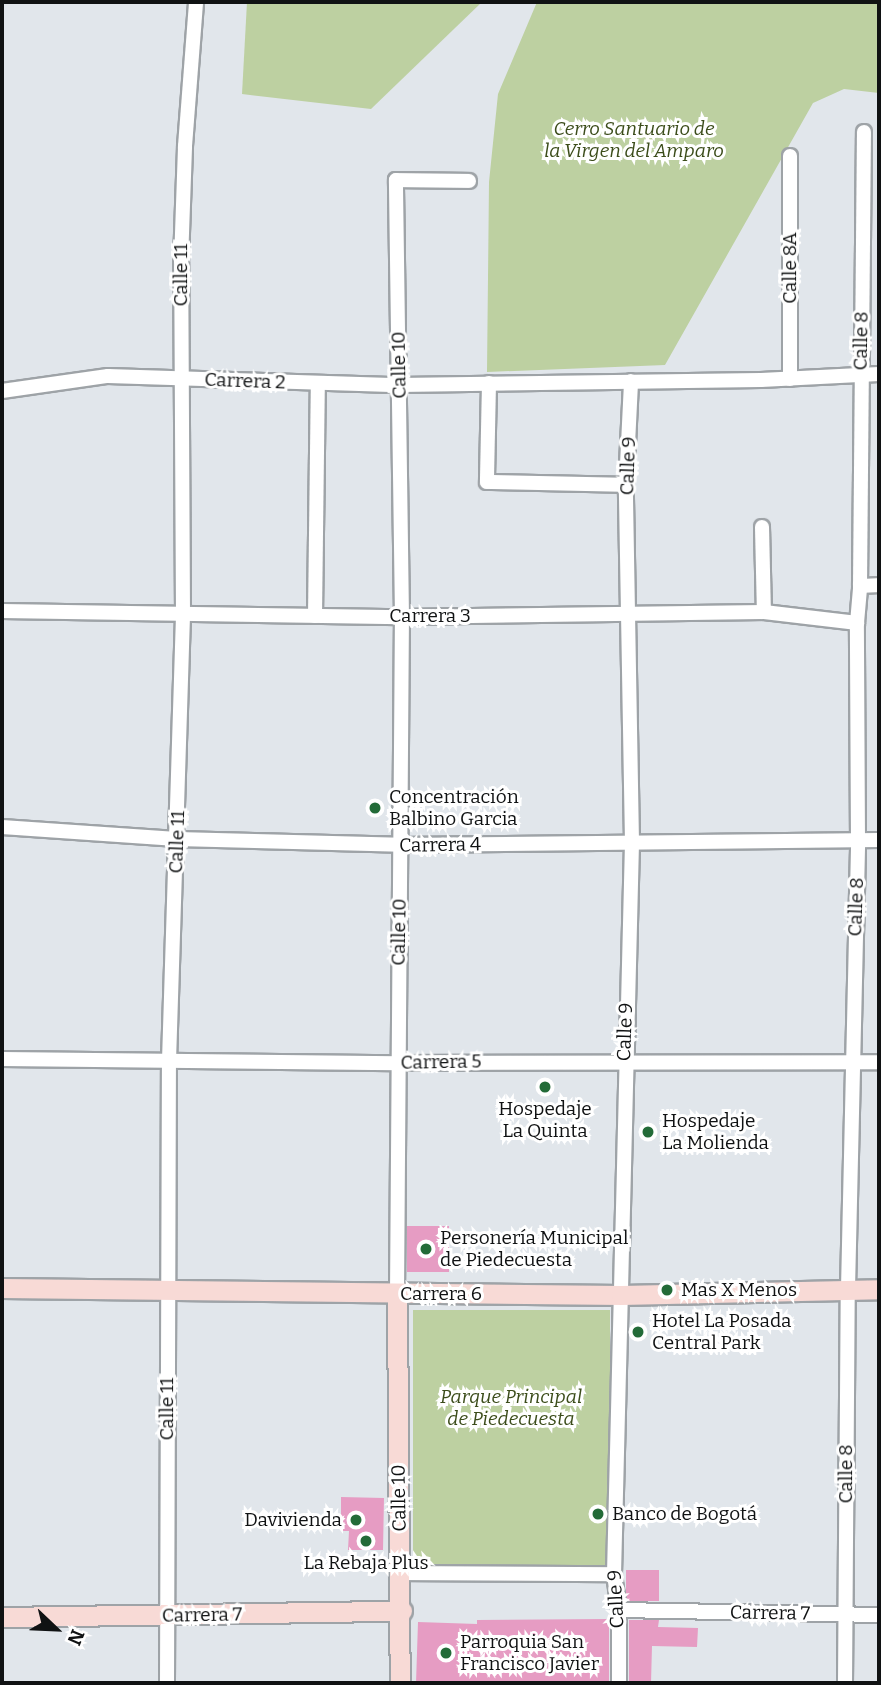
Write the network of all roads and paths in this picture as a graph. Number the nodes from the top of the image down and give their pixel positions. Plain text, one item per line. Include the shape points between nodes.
1 (197, 2) edge
2 (864, 132) dead end
3 (790, 156) dead end
4 (469, 181) dead end
5 (879, 374) edge
6 (860, 376) junction
7 (181, 379) junction
8 (790, 379) junction
9 (631, 381) junction
10 (318, 383) junction
11 (489, 383) junction
12 (399, 385) junction
13 (2, 391) edge
14 (626, 485) junction
15 (762, 527) dead end
16 (879, 585) edge
17 (860, 586) junction
18 (2, 611) edge
19 (764, 612) junction
20 (183, 613) junction
21 (315, 616) junction
22 (628, 616) junction
23 (402, 617) junction
24 (857, 623) junction
25 (2, 827) edge
26 (177, 839) junction
27 (879, 840) edge
28 (858, 841) junction
29 (632, 842) junction
30 (400, 845) junction
31 (2, 1059) edge
32 (624, 1060) junction
33 (169, 1061) junction
34 (852, 1061) junction
35 (879, 1062) edge
36 (397, 1063) junction
37 (2, 1288) edge
38 (168, 1289) junction
39 (848, 1289) junction
40 (879, 1289) edge
41 (397, 1294) junction
42 (621, 1295) junction
43 (401, 1573) junction
44 (614, 1574) junction
45 (619, 1610) junction
46 (402, 1611) junction
47 (845, 1614) junction
48 (879, 1615) edge
49 (167, 1616) junction
50 (2, 1617) edge
51 (167, 1683) edge
52 (400, 1683) edge
53 (619, 1683) edge
54 (845, 1683) edge

1 - 7 street, Calle 11 via 184,159
2 - 6 street, Calle 8
3 - 8 street, Calle 8A
4 - 12 street, Calle 10 via 396,180
5 - 6 street, Carrera 2
6 - 8 street, Carrera 2
6 - 17 street, Calle 8
7 - 10 street, Carrera 2
7 - 13 street, Carrera 2 via 108,376
7 - 20 street, Calle 11
8 - 9 street, Carrera 2
9 - 11 street, Carrera 2
9 - 14 street, Calle 9
10 - 12 street, Carrera 2
10 - 21 street
11 - 12 street, Carrera 2
11 - 14 street via 487,482
12 - 23 street, Calle 10
14 - 22 street, Calle 9
15 - 19 street
16 - 17 street
17 - 24 street, Calle 8
18 - 20 street, Carrera 3
19 - 22 street, Carrera 3
19 - 24 street, Carrera 3
20 - 21 street, Carrera 3
20 - 26 street, Calle 11
21 - 23 street, Carrera 3
22 - 23 street, Carrera 3
22 - 29 street, Calle 9
23 - 30 street, Calle 10
24 - 28 street, Calle 8
25 - 26 street, Carrera 4
26 - 30 street, Carrera 4
26 - 33 street, Calle 11
27 - 28 street, Carrera 4
28 - 29 street, Carrera 4
28 - 34 street, Calle 8
29 - 30 street, Carrera 4
29 - 32 street, Calle 9
30 - 36 street, Calle 10
31 - 33 street, Carrera 5
32 - 34 street, Carrera 5
32 - 36 street, Carrera 5
32 - 42 street, Calle 9
33 - 36 street, Carrera 5
33 - 38 street, Calle 11
34 - 35 street, Carrera 5
34 - 39 street, Calle 8
36 - 41 street, Calle 10
37 - 38 street, Carrera 6
38 - 41 street, Carrera 6
38 - 49 street, Calle 11
39 - 40 street, Carrera 6
39 - 42 street, Carrera 6
39 - 47 street, Calle 8
41 - 42 street, Carrera 6
41 - 43 street, Calle 10
42 - 44 street, Calle 9
43 - 44 street
43 - 46 street, Calle 10
44 - 45 street, Calle 9
45 - 47 street, Carrera 7
45 - 53 street, Calle 9
46 - 49 street, Carrera 7
46 - 52 street, Calle 10
47 - 48 street, Carrera 7
47 - 54 street, Calle 8
49 - 50 street, Carrera 7
49 - 51 street, Calle 11

